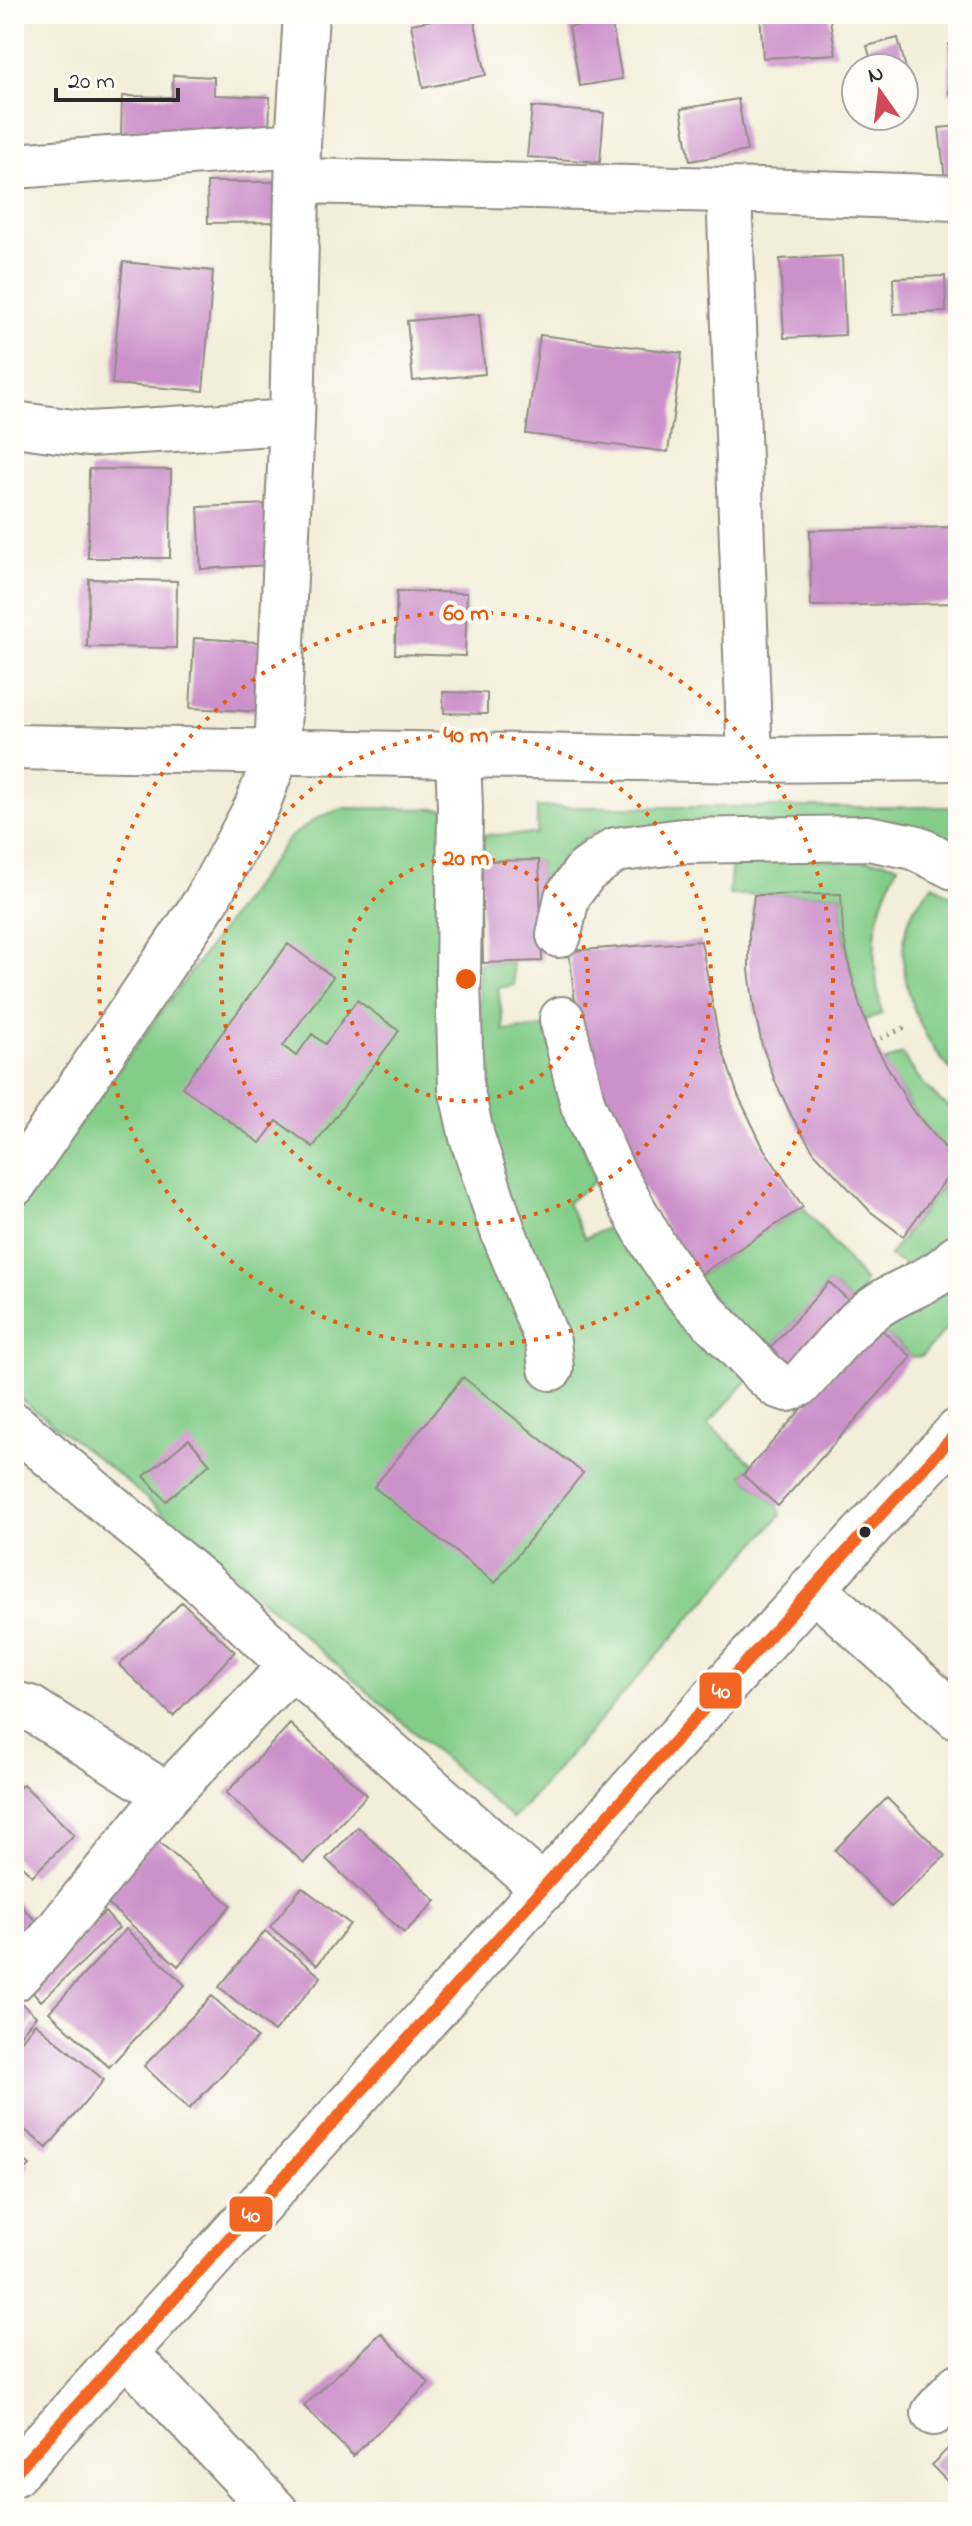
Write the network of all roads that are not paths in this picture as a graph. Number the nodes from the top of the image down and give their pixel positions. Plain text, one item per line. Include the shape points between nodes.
1 (306, 14) edge
2 (298, 163) junction
3 (14, 166) edge
4 (729, 190) junction
5 (958, 198) edge
6 (292, 422) junction
7 (14, 424) edge
8 (14, 747) edge
9 (277, 753) junction
10 (458, 756) junction
11 (958, 758) edge
12 (750, 760) junction
13 (958, 869) edge
14 (559, 935) dead end
15 (562, 1019) dead end
16 (14, 1184) edge
17 (958, 1256) edge
18 (551, 1368) dead end
19 (14, 1425) edge
20 (958, 1431) edge
21 (812, 1587) junction
22 (294, 1668) junction
23 (14, 1704) edge
24 (958, 1718) edge
25 (167, 1795) junction
26 (544, 1889) junction
27 (14, 1979) edge
28 (126, 2353) junction
29 (14, 2474) edge
30 (276, 2512) edge

1 - 2 main road
2 - 3 main road
2 - 4 main road
2 - 6 main road
4 - 5 main road
4 - 12 main road
6 - 7 main road via 88,434
6 - 9 main road
8 - 9 main road
9 - 10 main road
9 - 16 main road via 257,806 206,901
10 - 12 main road
10 - 18 main road via 461,1088 503,1231 548,1342
11 - 12 main road
13 - 14 main road via 914,847 868,838 682,841 615,850 585,872 567,897
15 - 17 main road via 583,1105 653,1244 686,1293 778,1386 800,1384 875,1307 949,1267
19 - 22 main road via 205,1585
20 - 21 main road
21 - 24 main road
21 - 26 main road
22 - 25 main road
22 - 26 main road
23 - 25 main road via 30,1708
25 - 27 main road
26 - 28 main road
28 - 29 main road
28 - 30 main road

